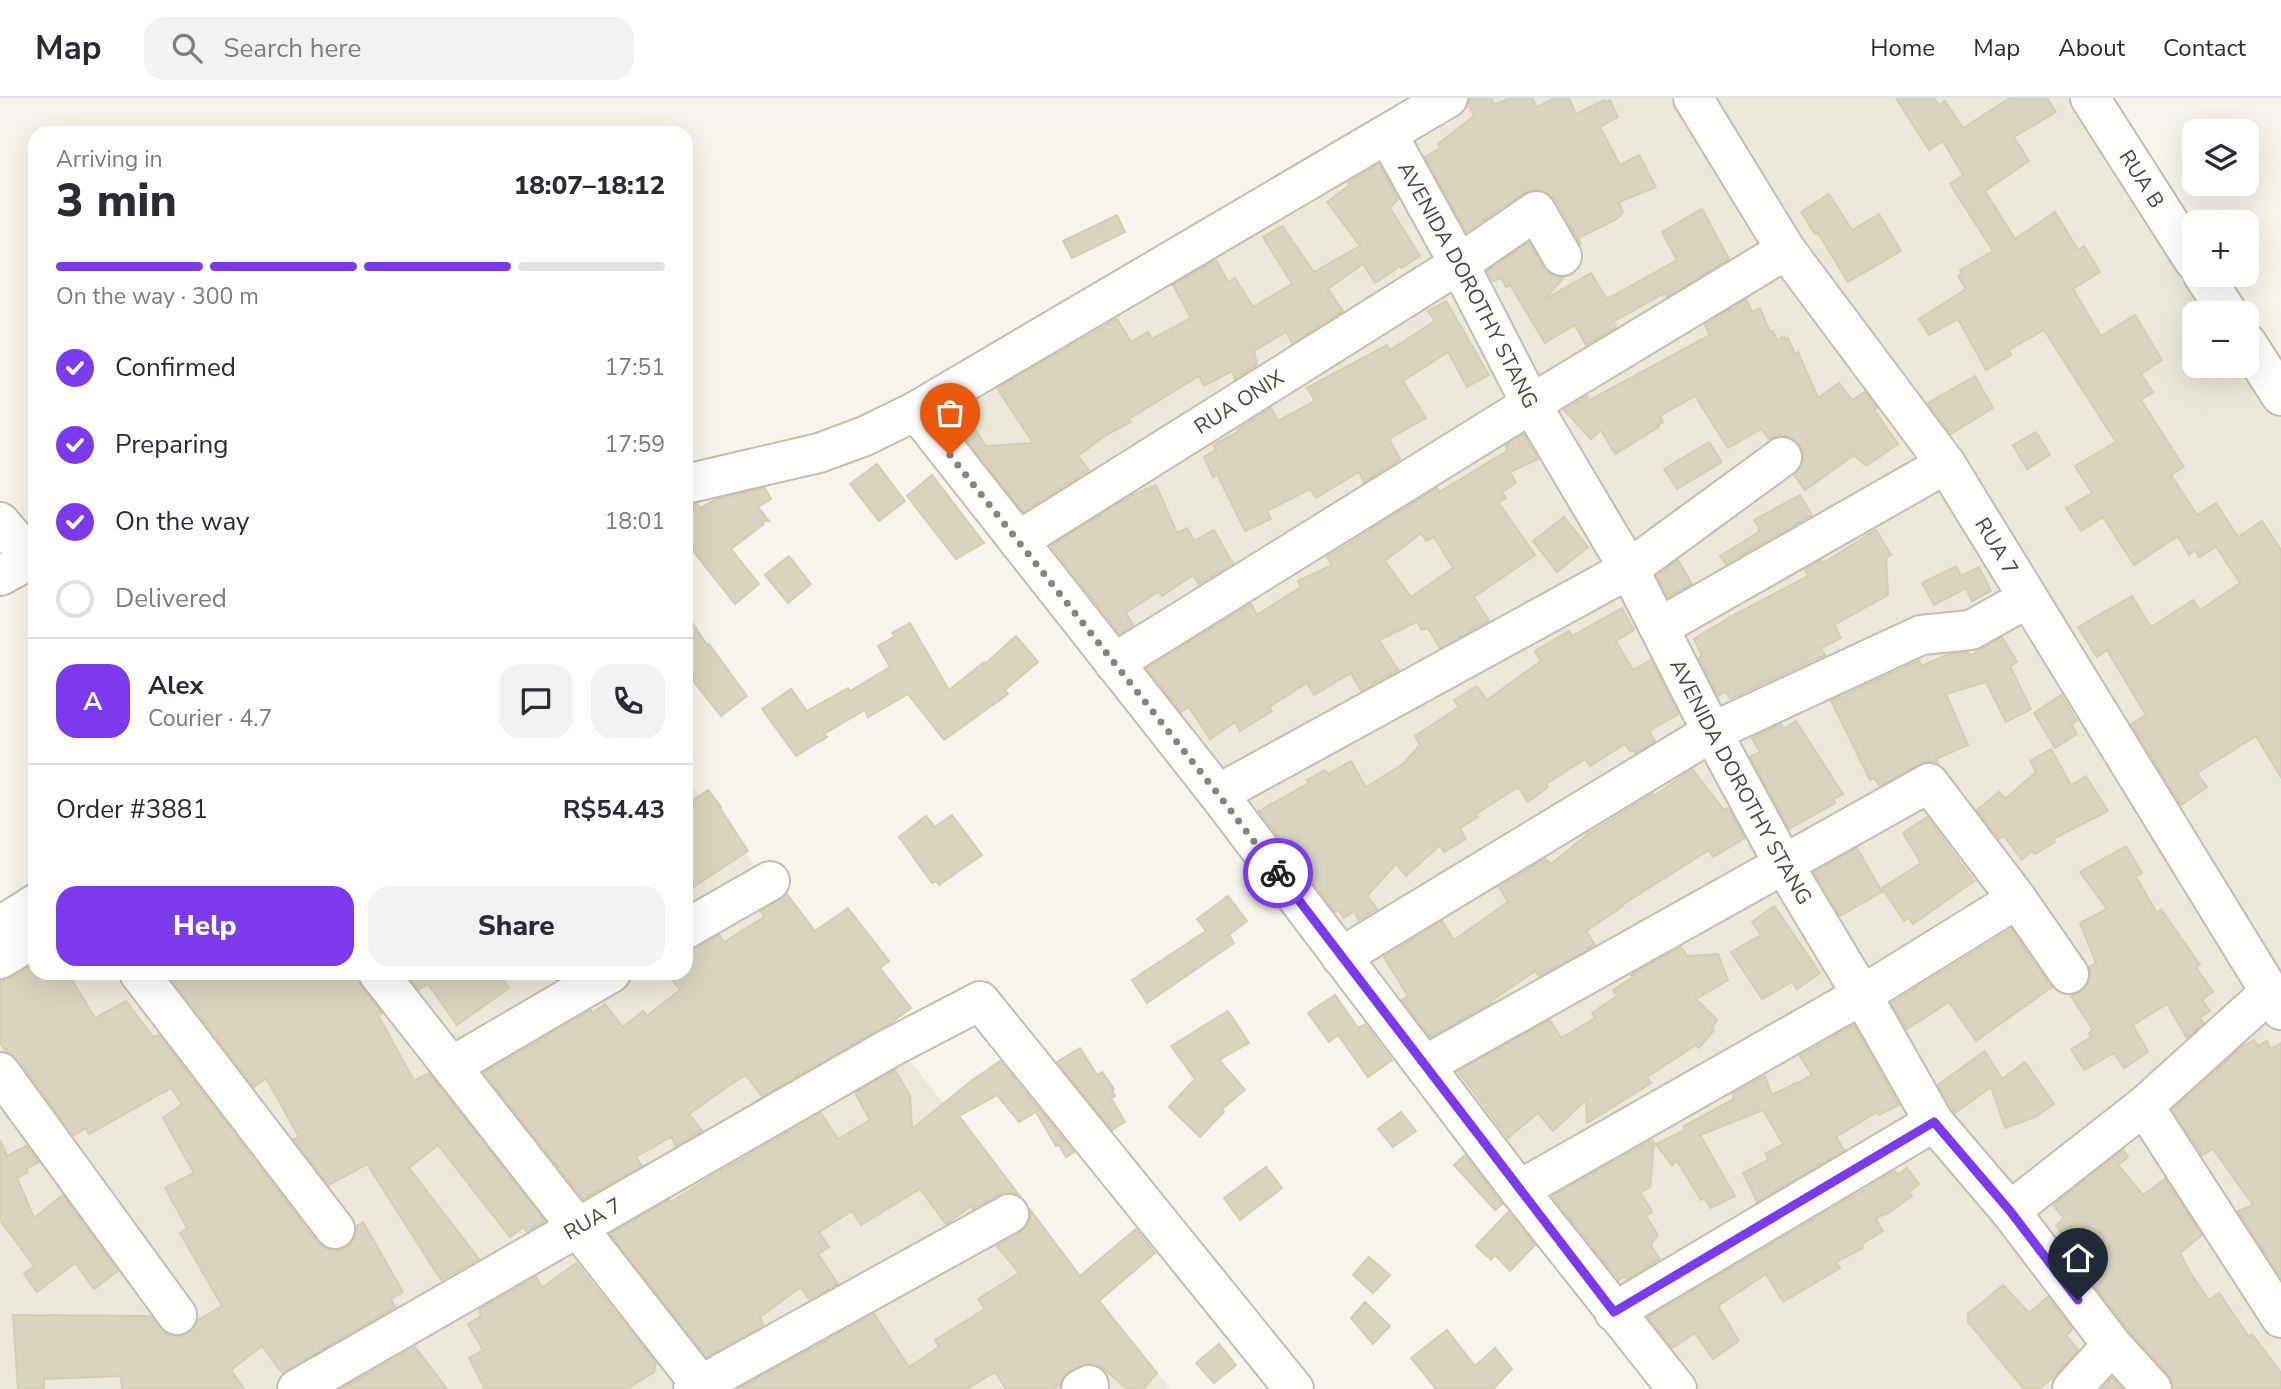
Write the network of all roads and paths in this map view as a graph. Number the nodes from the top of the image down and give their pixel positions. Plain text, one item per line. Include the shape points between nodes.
1 (1448, 98) edge
2 (1693, 98) edge
3 (2090, 98) edge
4 (1388, 135) junction
5 (2182, 242) edge
6 (1786, 250) junction
7 (1562, 257) dead end
8 (1459, 264) junction
9 (2259, 362) edge
10 (2281, 396) edge
11 (1531, 404) junction
12 (916, 411) junction
13 (1782, 457) dead end
14 (1946, 464) junction
15 (693, 482) edge
16 (0, 522) edge
17 (1018, 541) junction
18 (22, 566) edge
19 (1629, 569) junction
20 (2028, 598) junction
21 (1660, 627) junction
22 (1114, 663) junction
23 (1712, 732) junction
24 (1218, 794) junction
25 (1784, 865) junction
26 (770, 881) dead end
27 (2017, 900) junction
28 (28, 908) edge
29 (693, 925) edge
30 (0, 926) edge
31 (28, 942) edge
32 (1341, 957) junction
33 (0, 959) edge
34 (2069, 974) dead end
35 (144, 980) edge
36 (384, 980) edge
37 (599, 980) edge
38 (1862, 995) junction
39 (2275, 1001) edge
40 (1424, 1065) junction
41 (452, 1066) junction
42 (0, 1072) edge
43 (2144, 1106) junction
44 (1934, 1122) junction
45 (1519, 1190) junction
46 (2010, 1211) junction
47 (1009, 1214) dead end
48 (335, 1229) dead end
49 (578, 1229) junction
50 (1614, 1312) junction
51 (177, 1315) dead end
52 (2281, 1318) edge
53 (2112, 1345) junction
54 (699, 1388) edge
55 (297, 1389) edge
56 (1294, 1389) edge
57 (1677, 1389) edge
58 (2072, 1389) edge
59 (2152, 1389) edge

1 - 4 street
2 - 6 street, RUA 7
3 - 5 street, RUA B
4 - 8 street, AVENIDA DOROTHY STANG
4 - 12 street
6 - 11 street
6 - 14 street, RUA 7
7 - 8 street, RUA ONIX via 1536,211
8 - 11 street, AVENIDA DOROTHY STANG
8 - 17 street, RUA ONIX
9 - 10 street
11 - 19 street, AVENIDA DOROTHY STANG
11 - 22 street
12 - 15 street via 819,453
12 - 17 street
13 - 19 street
14 - 20 street, RUA 7
14 - 21 street
16 - 18 street
17 - 22 street
19 - 21 street, AVENIDA DOROTHY STANG
19 - 24 street
20 - 23 street via 1970,630 1921,635
20 - 39 street, RUA 7
21 - 23 street, AVENIDA DOROTHY STANG
22 - 24 street
23 - 25 street, AVENIDA DOROTHY STANG
23 - 32 street
24 - 32 street
25 - 27 street via 1929,783
25 - 38 street, AVENIDA DOROTHY STANG
25 - 40 street
26 - 29 street
27 - 34 street
27 - 38 street
28 - 30 street
31 - 33 street
32 - 40 street
35 - 48 street
36 - 41 street
37 - 41 street
38 - 44 street, AVENIDA DOROTHY STANG
38 - 45 street
39 - 43 street
40 - 45 street
41 - 49 street
42 - 51 street
43 - 46 street
43 - 52 street
44 - 46 street, AVENIDA DOROTHY STANG
44 - 50 street
45 - 50 street
46 - 53 street, AVENIDA DOROTHY STANG
47 - 54 street
49 - 54 street
49 - 55 street, RUA 7
49 - 56 street, RUA 7 via 888,1049 980,1001
50 - 57 street
53 - 58 street
53 - 59 street, AVENIDA DOROTHY STANG

